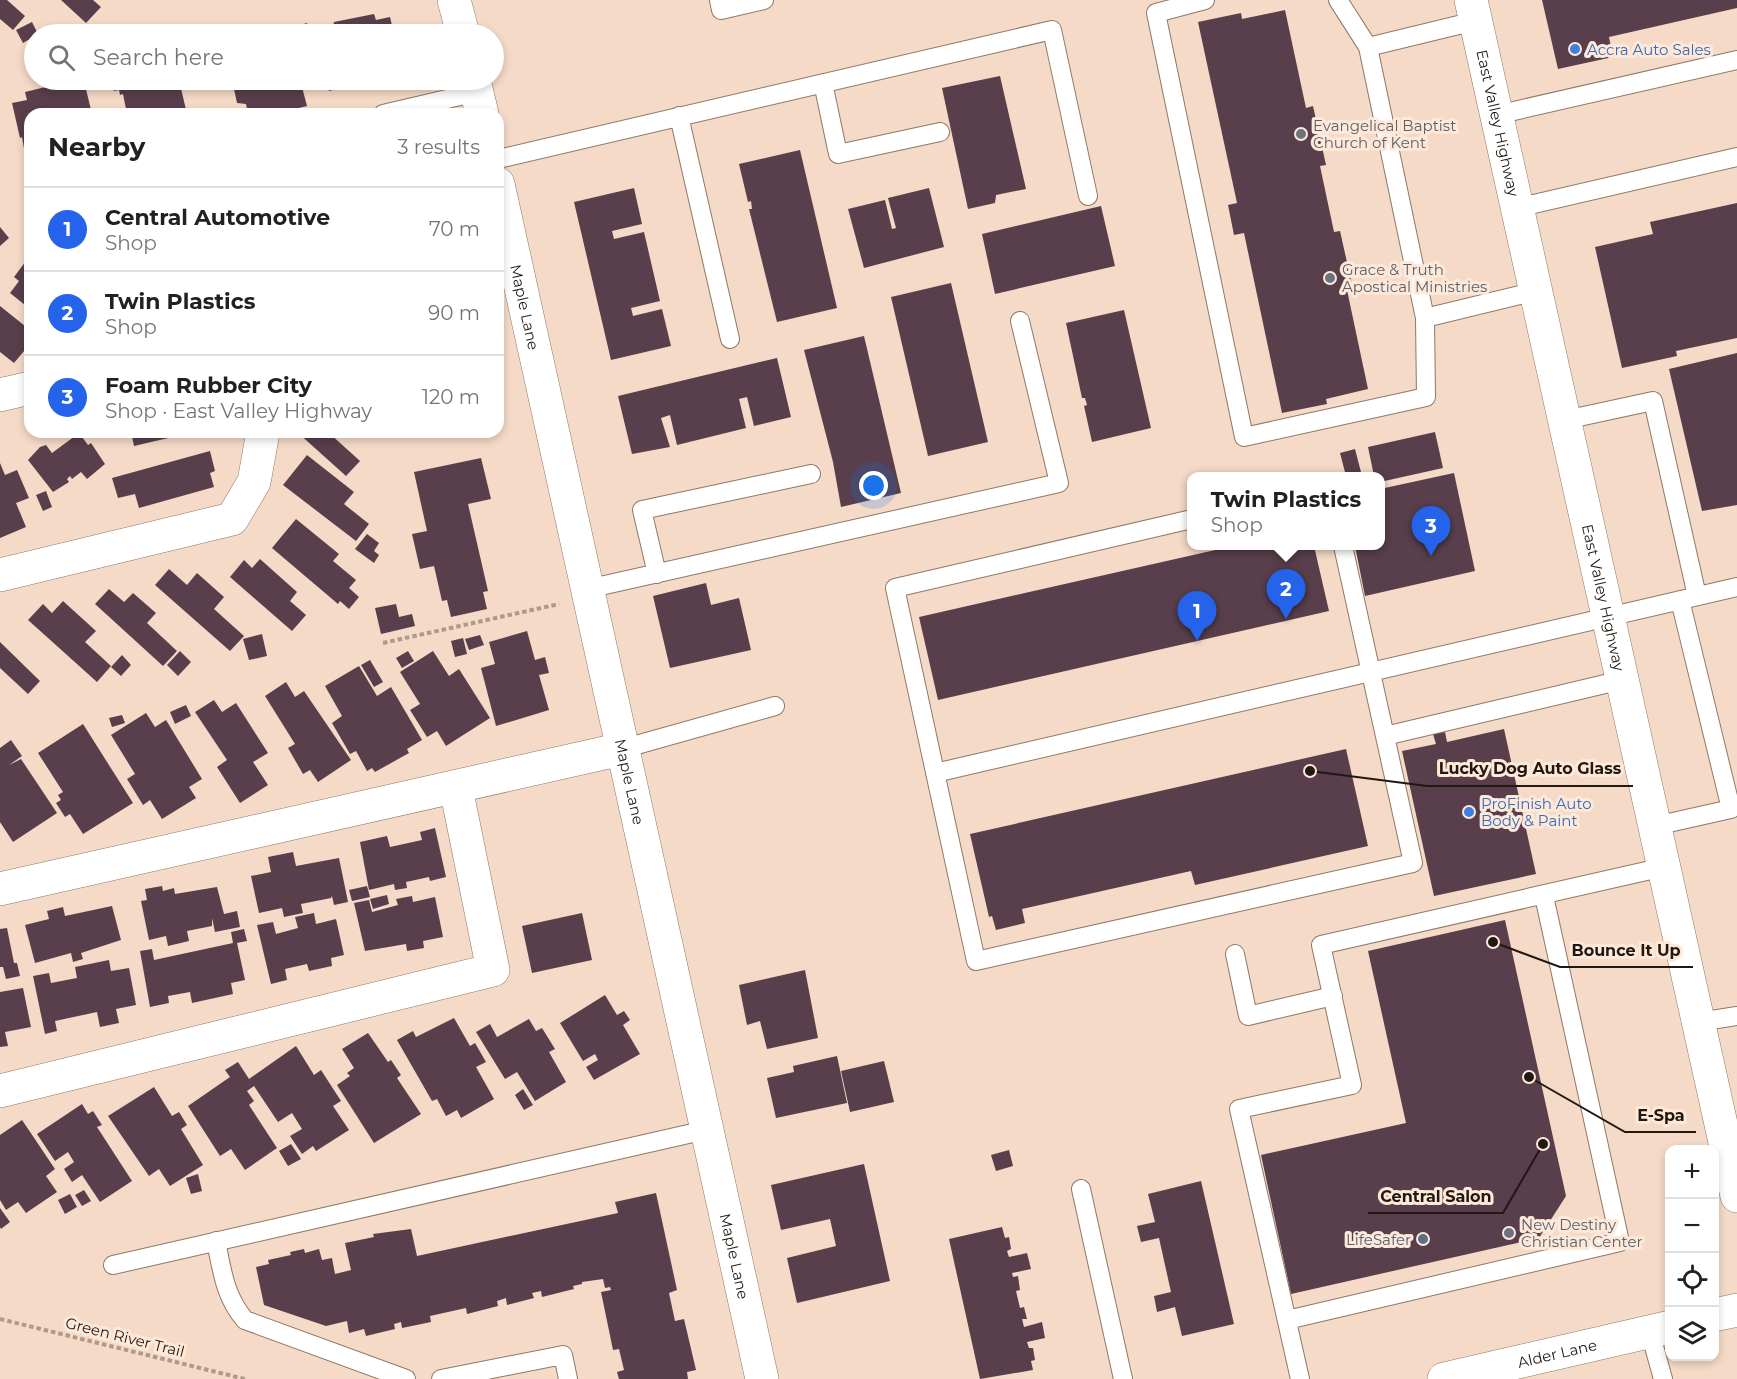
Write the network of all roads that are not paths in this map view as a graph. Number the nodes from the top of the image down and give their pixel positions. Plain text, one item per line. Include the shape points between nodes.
1 (454, 0) edge
2 (719, 0) edge
3 (764, 0) edge
4 (1205, 0) edge
5 (1338, 0) edge
6 (1473, 10) edge
7 (460, 24) edge
8 (1368, 47) junction
9 (1737, 60) edge
10 (823, 83) junction
11 (477, 95) edge
12 (413, 108) edge
13 (1496, 115) junction
14 (679, 116) junction
15 (940, 132) dead end
16 (1737, 157) edge
17 (504, 158) edge
18 (1088, 196) dead end
19 (1515, 208) junction
20 (504, 240) edge
21 (508, 278) edge
22 (1536, 291) junction
23 (1425, 318) junction
24 (1020, 321) dead end
25 (730, 339) dead end
26 (24, 389) edge
27 (0, 394) edge
28 (1565, 420) junction
29 (261, 438) edge
30 (811, 474) dead end
31 (1187, 520) edge
32 (1344, 550) edge
33 (657, 574) junction
34 (0, 575) edge
35 (1737, 587) edge
36 (588, 593) junction
37 (1689, 598) junction
38 (1607, 616) junction
39 (1371, 674) junction
40 (1623, 680) junction
41 (775, 706) dead end
42 (1385, 736) junction
43 (622, 749) junction
44 (935, 773) junction
45 (456, 788) junction
46 (1655, 826) junction
47 (1664, 867) junction
48 (0, 890) edge
49 (1544, 896) junction
50 (1234, 954) dead end
51 (1333, 996) junction
52 (1737, 1016) edge
53 (1699, 1023) junction
54 (0, 1091) edge
55 (705, 1130) junction
56 (1731, 1142) edge
57 (1081, 1189) dead end
58 (1737, 1196) edge
59 (216, 1241) junction
60 (113, 1265) dead end
61 (1737, 1310) edge
62 (1719, 1314) edge
63 (1287, 1320) junction
64 (1660, 1329) edge
65 (1506, 1372) edge
66 (406, 1379) edge
67 (441, 1379) edge
68 (568, 1379) edge
69 (762, 1379) edge
70 (1123, 1379) edge
71 (1300, 1379) edge
72 (1444, 1379) edge
73 (1663, 1379) edge

1 - 7 street
2 - 3 lane via 721,10
4 - 23 lane via 1156,13 1244,437 1426,397
5 - 8 lane
6 - 8 lane
6 - 13 street, East Valley Highway
8 - 23 lane
9 - 13 lane
10 - 14 lane
10 - 15 lane via 838,154
10 - 18 lane via 1052,30
11 - 12 lane
13 - 19 street, East Valley Highway
14 - 17 lane
14 - 25 lane
16 - 19 lane
19 - 22 street, East Valley Highway
20 - 21 street, Maple Lane
21 - 36 street, Maple Lane
22 - 23 lane
22 - 28 street, East Valley Highway
24 - 33 lane via 1059,483
26 - 27 street
28 - 37 lane via 1653,401
28 - 38 street, East Valley Highway
29 - 34 street via 254,482 232,519
30 - 33 lane via 642,510
31 - 44 lane via 895,588
32 - 39 lane
33 - 36 lane
35 - 37 lane
36 - 43 street, Maple Lane
37 - 38 lane
37 - 46 lane via 1731,809
38 - 39 lane
38 - 40 street, East Valley Highway
39 - 42 lane
39 - 44 lane
40 - 42 lane
40 - 46 street, East Valley Highway
41 - 43 lane
42 - 44 lane via 1413,863 976,961
43 - 45 street
43 - 55 street, Maple Lane
45 - 48 street
45 - 54 street via 493,970
46 - 47 street, East Valley Highway
47 - 49 lane
47 - 53 street, East Valley Highway
49 - 51 lane via 1321,945
49 - 63 lane via 1620,1242
50 - 51 lane via 1248,1016
51 - 63 lane via 1352,1085 1239,1109
52 - 53 lane
53 - 56 street, East Valley Highway
55 - 59 lane
55 - 69 street, Maple Lane
56 - 58 street, East Valley Highway
57 - 70 lane
59 - 60 lane
59 - 66 lane via 224,1286 245,1320
61 - 62 street
63 - 71 lane
64 - 65 street, Alder Lane
64 - 73 lane
65 - 72 street, Alder Lane
67 - 68 lane via 563,1355

